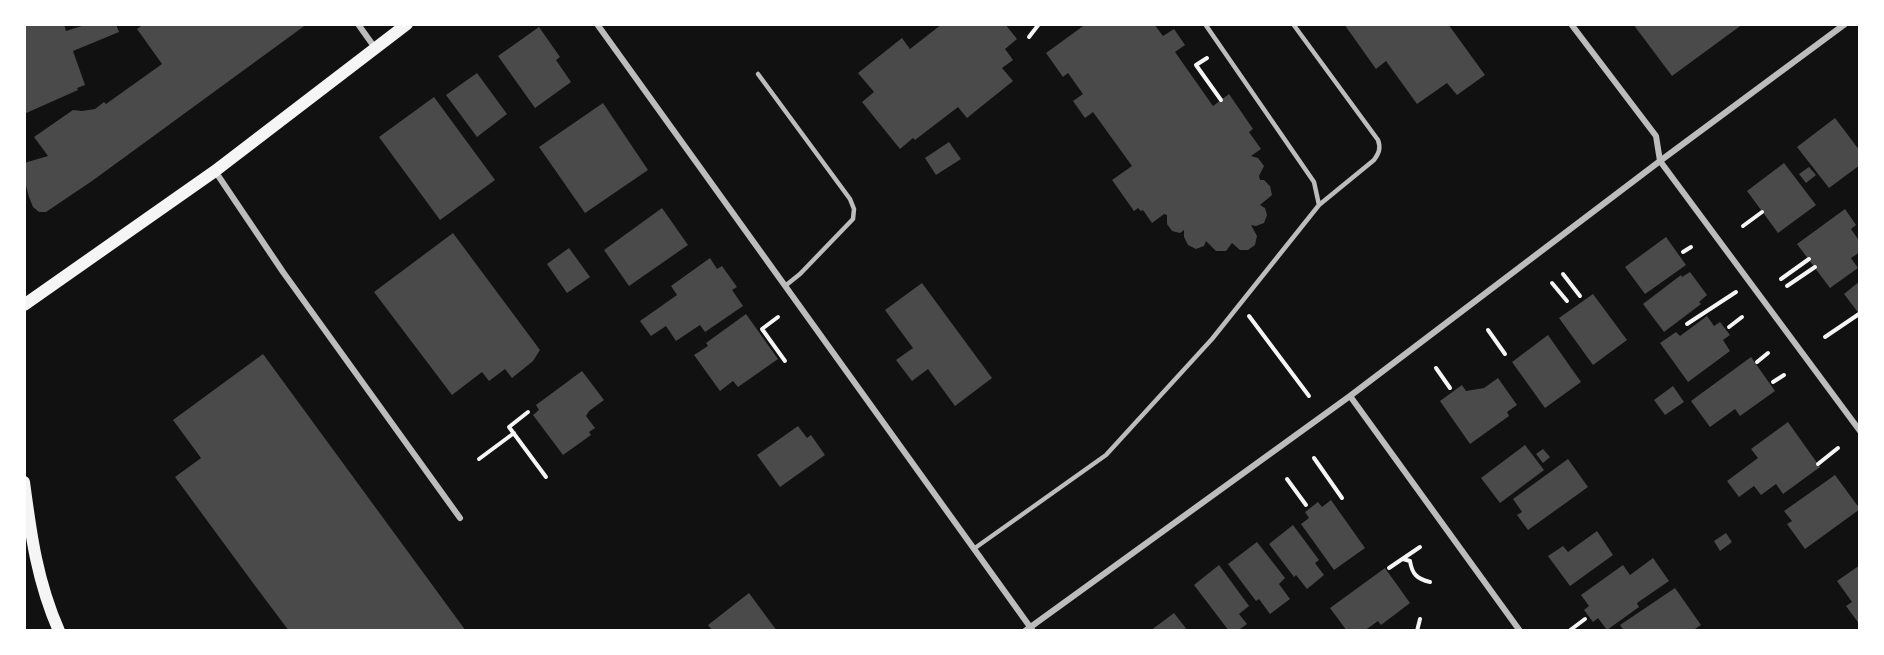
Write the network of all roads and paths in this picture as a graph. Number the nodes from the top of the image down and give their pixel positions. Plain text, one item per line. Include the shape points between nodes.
1 (358, 24) edge
2 (407, 24) edge
3 (597, 24) edge
4 (1039, 24) edge
5 (1204, 24) edge
6 (1293, 24) edge
7 (1571, 24) edge
8 (1845, 24) edge
9 (1029, 37) dead end
10 (375, 48) junction
11 (1199, 69) dead end
12 (758, 74) dead end
13 (1221, 100) dead end
14 (1660, 161) junction
15 (215, 171) junction
16 (1319, 205) junction
17 (1762, 212) dead end
18 (1743, 226) dead end
19 (1690, 247) dead end
20 (1683, 252) dead end
21 (1809, 259) dead end
22 (1815, 267) dead end
23 (1563, 273) dead end
24 (1781, 279) dead end
25 (1750, 282) junction
26 (1552, 283) dead end
27 (785, 286) junction
28 (1787, 286) dead end
29 (1580, 296) dead end
30 (1567, 302) dead end
31 (1240, 304) junction
32 (24, 305) edge
33 (1859, 314) edge
34 (778, 317) dead end
35 (1742, 318) dead end
36 (1687, 324) dead end
37 (1729, 327) dead end
38 (1488, 330) dead end
39 (1825, 337) dead end
40 (1768, 353) dead end
41 (1505, 354) dead end
42 (785, 361) dead end
43 (1757, 362) dead end
44 (1436, 368) dead end
45 (1784, 375) dead end
46 (1773, 382) dead end
47 (1450, 388) dead end
48 (1310, 396) dead end
49 (1350, 396) junction
50 (528, 412) dead end
51 (1860, 431) edge
52 (514, 433) junction
53 (1838, 448) dead end
54 (1314, 458) dead end
55 (479, 459) dead end
56 (1818, 464) dead end
57 (546, 477) dead end
58 (1287, 479) dead end
59 (24, 482) edge
60 (1342, 498) dead end
61 (1306, 505) dead end
62 (460, 518) dead end
63 (1420, 547) dead end
64 (975, 548) junction
65 (1403, 559) junction
66 (1389, 568) dead end
67 (1430, 582) dead end
68 (1419, 618) dead end
69 (1585, 619) dead end
70 (1030, 630) edge
71 (59, 631) edge
72 (1417, 631) edge
73 (1520, 631) edge
74 (1569, 631) edge

1 - 10 street
2 - 10 main road
3 - 27 street
4 - 9 path
5 - 16 lane via 1314,182
6 - 16 lane via 1380,147 1374,160
7 - 14 street via 1656,136
8 - 14 street
10 - 15 main road
11 - 13 path
12 - 27 lane via 854,209 853,219
14 - 25 street
14 - 49 street
15 - 32 main road
15 - 62 street
16 - 31 lane
17 - 18 path
19 - 20 path
21 - 24 path
22 - 28 path
23 - 29 path
25 - 36 path
25 - 51 street
26 - 30 path
27 - 64 street
31 - 48 path
31 - 64 lane via 1107,455
33 - 39 path
34 - 42 path via 762,329
35 - 37 path
38 - 41 path
40 - 43 path
44 - 47 path
45 - 46 path
49 - 70 street
49 - 73 street
50 - 52 path via 508,427
52 - 55 path
52 - 57 path
53 - 56 path
54 - 60 path
58 - 61 path
59 - 71 main road via 34,554 48,607
63 - 65 path
64 - 70 street
65 - 66 path
65 - 67 path via 1410,561 1412,573 1419,580
68 - 72 path
69 - 74 path

